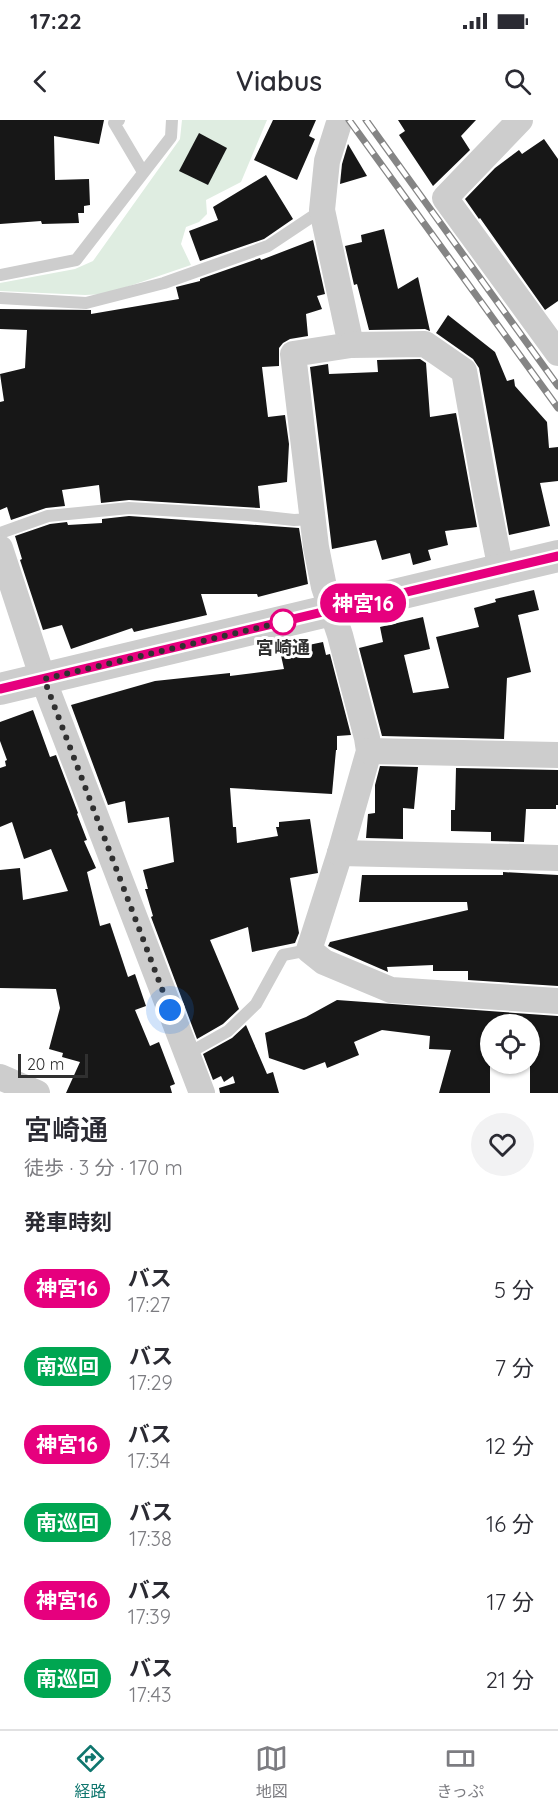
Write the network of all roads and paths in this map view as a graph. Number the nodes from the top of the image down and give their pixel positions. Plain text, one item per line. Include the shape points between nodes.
1 (118, 120) edge
2 (172, 120) edge
3 (520, 120) edge
4 (338, 126) dead end
5 (143, 172) junction
6 (322, 210) junction
7 (0, 275) edge
8 (0, 298) edge
9 (351, 345) junction
10 (558, 353) edge
11 (312, 519) junction
12 (0, 533) edge
13 (0, 548) edge
14 (558, 556) edge
15 (501, 570) junction
16 (331, 610) junction
17 (44, 679) junction
18 (0, 689) edge
19 (369, 751) junction
20 (558, 755) edge
21 (340, 853) junction
22 (558, 858) edge
23 (309, 950) junction
24 (558, 1001) edge
25 (187, 1054) junction
26 (0, 1077) edge
27 (37, 1093) edge
28 (201, 1093) edge

1 - 5 lane via 114,123
2 - 5 lane via 171,137
3 - 10 street via 445,198
4 - 6 street via 327,160
5 - 7 lane via 76,260
6 - 8 lane via 268,246 164,283 86,303
6 - 9 street
9 - 11 street via 293,354
9 - 15 street via 425,344 464,371
11 - 12 lane via 129,508 48,516
11 - 16 street
13 - 17 street
14 - 15 street
15 - 16 street
16 - 17 street
16 - 19 street
17 - 18 street
17 - 25 street
19 - 20 street
19 - 21 street
21 - 22 street
21 - 23 street
23 - 24 street via 324,962 391,990
23 - 25 lane via 283,955 256,1004 228,1031
25 - 28 street
26 - 27 street

